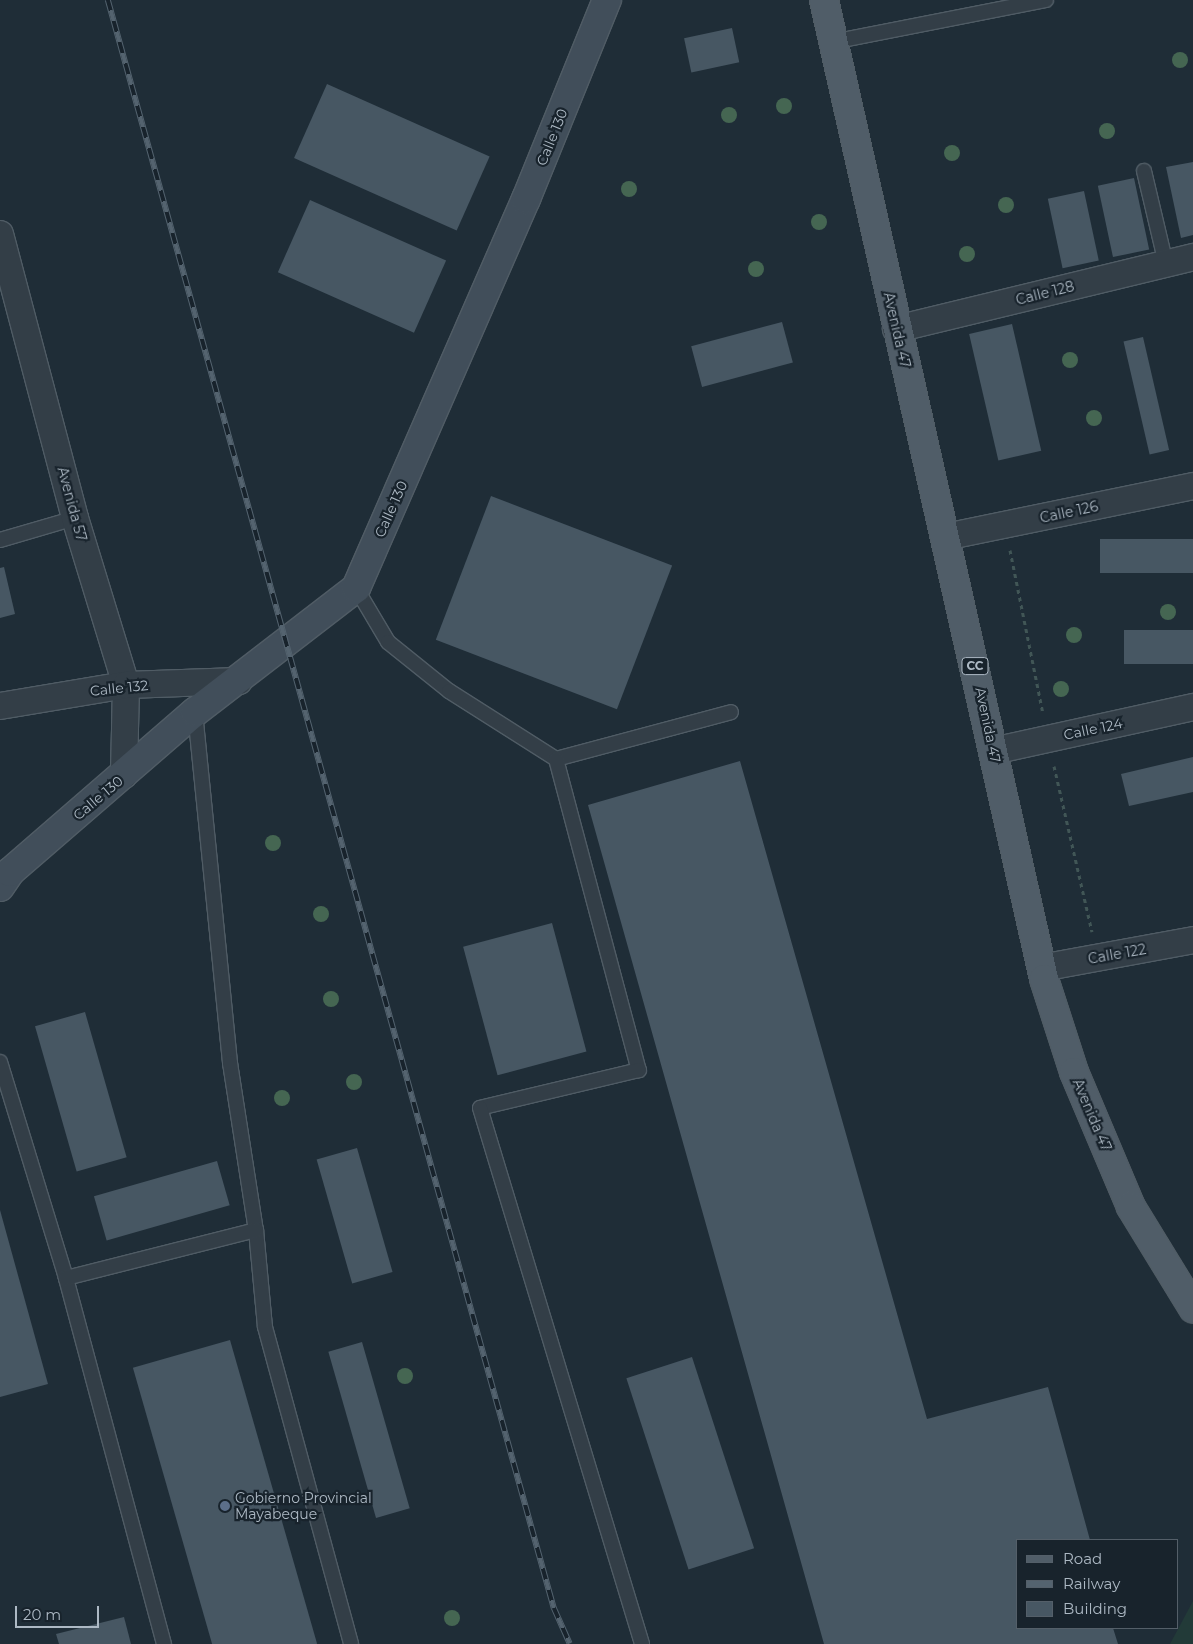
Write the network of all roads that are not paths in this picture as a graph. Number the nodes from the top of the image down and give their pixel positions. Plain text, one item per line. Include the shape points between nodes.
1 (607, 0) edge
2 (824, 0) edge
3 (1046, 0) edge
4 (832, 42) junction
5 (1144, 171) dead end
6 (0, 234) edge
7 (1193, 257) edge
8 (1166, 264) junction
9 (896, 330) junction
10 (1193, 486) edge
11 (75, 518) junction
12 (945, 537) junction
13 (0, 540) edge
14 (356, 588) junction
15 (239, 681) junction
16 (126, 685) junction
17 (0, 706) edge
18 (1193, 706) edge
19 (195, 712) junction
20 (731, 712) dead end
21 (993, 751) junction
22 (556, 759) junction
23 (124, 775) junction
24 (3, 878) edge
25 (1193, 940) edge
26 (1041, 968) junction
27 (0, 1062) edge
28 (256, 1230) junction
29 (66, 1278) junction
30 (1193, 1308) edge
31 (164, 1644) edge
32 (351, 1644) edge
33 (642, 1644) edge

1 - 14 main road, Calle 130 via 526,199
2 - 4 main road, Avenida 47 / CC
3 - 4 lane
4 - 9 main road, Avenida 47 / CC
5 - 8 lane
6 - 11 street, Avenida 57
7 - 8 street, Calle 128
8 - 9 street, Calle 128
9 - 12 main road, Avenida 47 / CC
10 - 12 street, Calle 126
11 - 13 lane
11 - 16 street, Avenida 57
12 - 21 main road, Avenida 47 / CC
14 - 15 main road, Calle 130
14 - 22 lane via 388,642 449,691
15 - 16 street, Calle 132
15 - 19 main road, Calle 130
16 - 17 street, Calle 132
16 - 23 street, Avenida 57
18 - 21 street, Calle 124
19 - 23 main road, Calle 130
19 - 28 lane via 230,1063
20 - 22 lane
21 - 26 main road, Avenida 47 / CC
22 - 33 lane via 638,1070 480,1108
23 - 24 main road, Calle 130
25 - 26 street, Calle 122
26 - 30 main road, Avenida 47 / CC via 1074,1072 1131,1207
27 - 29 lane
28 - 29 lane
28 - 32 lane via 264,1327
29 - 31 lane

